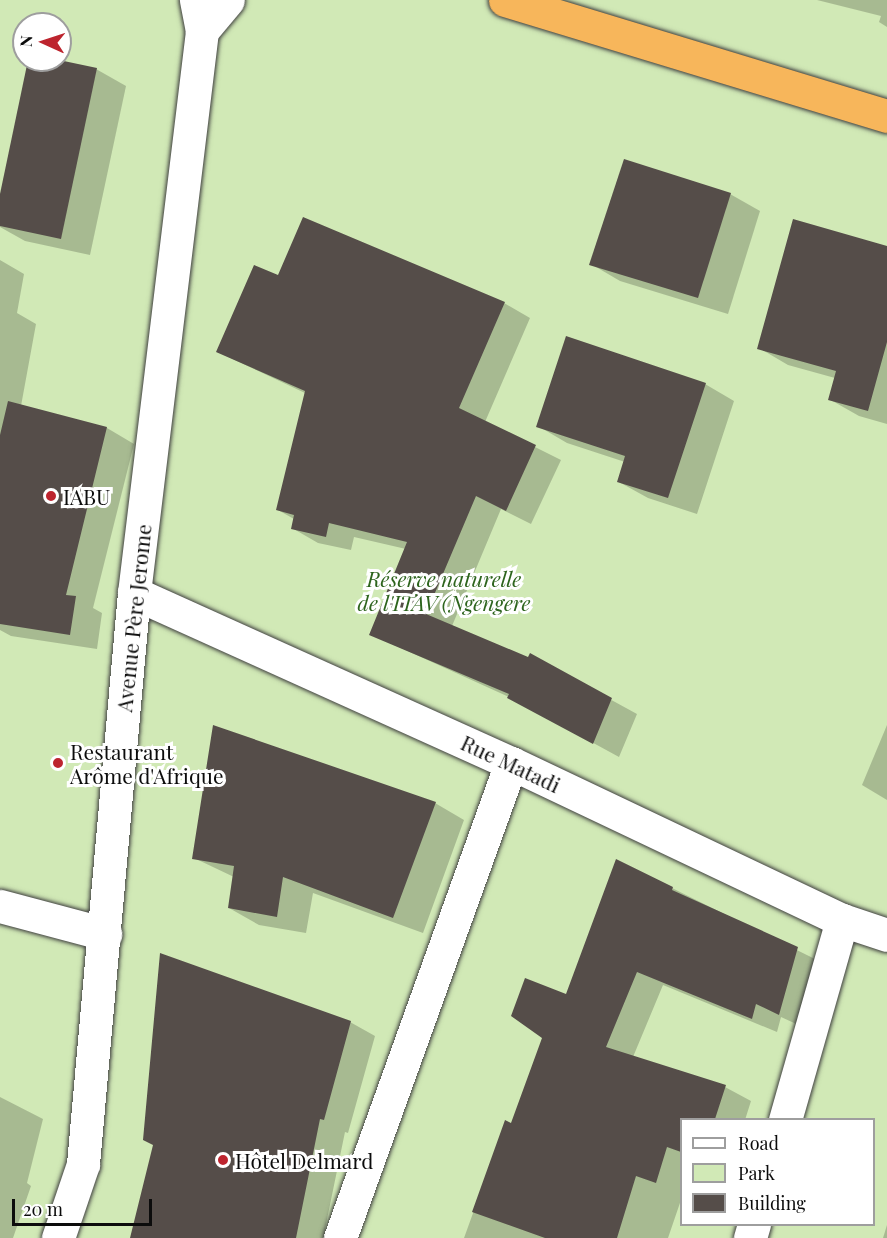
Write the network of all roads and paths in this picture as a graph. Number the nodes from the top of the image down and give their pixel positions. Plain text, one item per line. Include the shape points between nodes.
1 (228, 0) edge
2 (506, 0) edge
3 (199, 16) edge
4 (887, 116) edge
5 (134, 593) junction
6 (511, 763) junction
7 (0, 906) edge
8 (842, 920) junction
9 (105, 934) junction
10 (887, 935) edge
11 (784, 1118) edge
12 (58, 1238) edge
13 (340, 1238) edge

1 - 3 street
2 - 4 highway
3 - 5 street, Avenue Père Jerome
5 - 6 street, Rue Matadi
5 - 9 street, Avenue Père Jerome
6 - 8 street, Rue Matadi
6 - 13 street
7 - 9 street
8 - 10 street, Rue Matadi
8 - 11 street
9 - 12 street, Avenue Père Jerome via 83,1164

